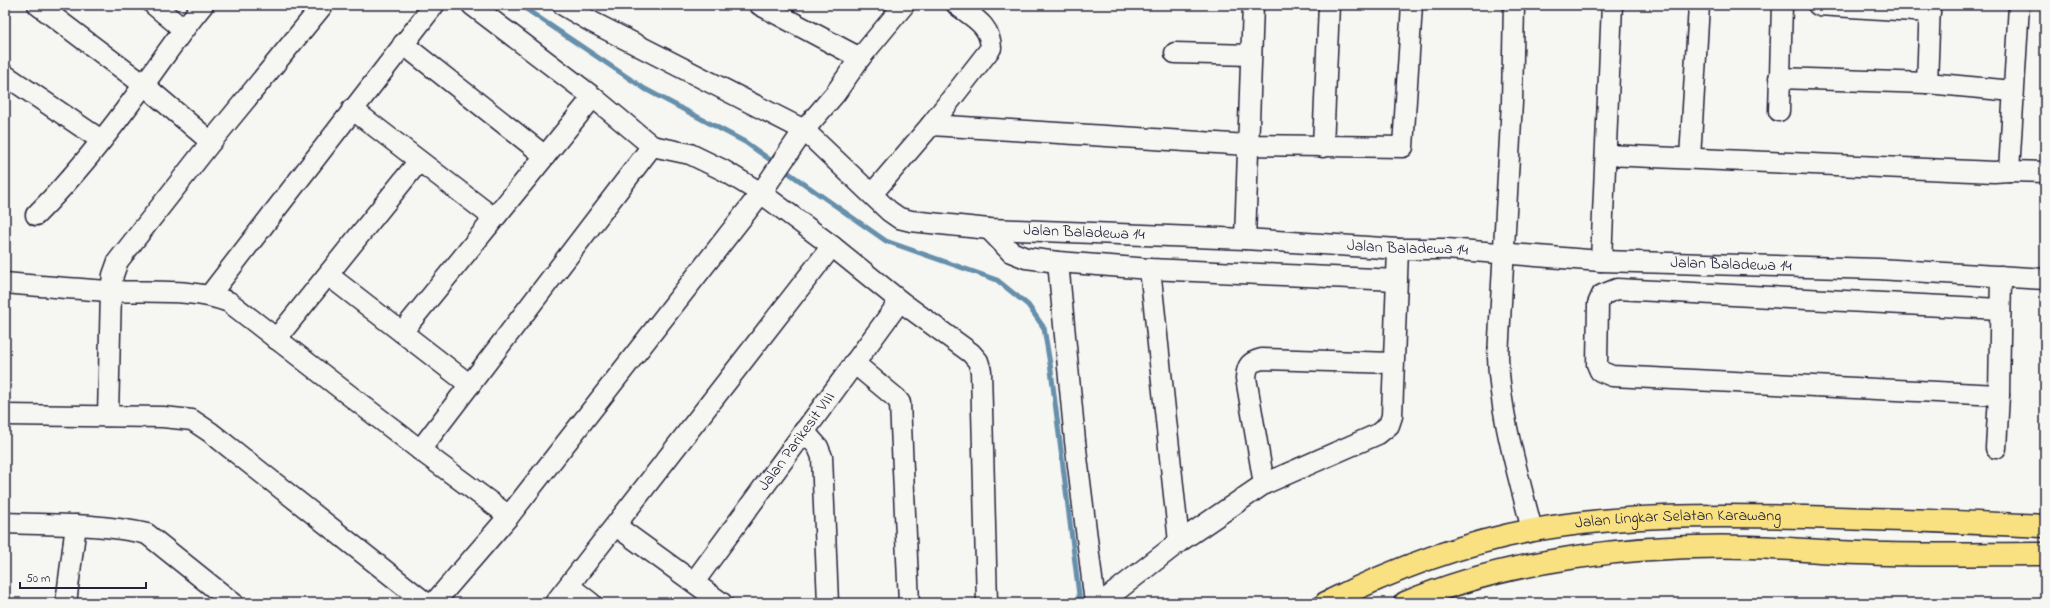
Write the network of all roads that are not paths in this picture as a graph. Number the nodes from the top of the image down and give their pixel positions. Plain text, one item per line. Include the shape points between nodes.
1 (38, 5) edge
2 (154, 5) edge
3 (203, 5) edge
4 (323, 5) edge
5 (434, 5) edge
6 (472, 5) edge
7 (563, 5) edge
8 (904, 5) edge
9 (957, 5) edge
10 (1253, 5) edge
11 (1329, 5) edge
12 (1412, 5) edge
13 (1514, 5) edge
14 (1612, 5) edge
15 (1698, 5) edge
16 (1782, 5) edge
17 (1818, 5) edge
18 (2019, 5) edge
19 (765, 6) edge
20 (1930, 8) edge
21 (183, 30) junction
22 (403, 44) junction
23 (1174, 53) dead end
24 (1251, 55) junction
25 (860, 58) junction
26 (5, 75) edge
27 (1779, 78) junction
28 (1927, 83) junction
29 (144, 85) junction
30 (2013, 91) junction
31 (593, 97) junction
32 (352, 109) junction
33 (1779, 111) dead end
34 (931, 125) junction
35 (804, 130) junction
36 (101, 140) junction
37 (211, 142) junction
38 (1248, 145) junction
39 (652, 146) junction
40 (1323, 147) junction
41 (1607, 155) junction
42 (545, 156) junction
43 (1690, 158) junction
44 (419, 161) junction
45 (2009, 171) junction
46 (2045, 172) edge
47 (761, 192) junction
48 (872, 194) junction
49 (36, 215) dead end
50 (494, 218) junction
51 (989, 229) junction
52 (1245, 239) junction
53 (832, 246) junction
54 (1398, 249) junction
55 (1505, 252) junction
56 (1601, 261) junction
57 (1058, 262) junction
58 (1150, 269) junction
59 (328, 275) junction
60 (2001, 276) junction
61 (2045, 279) edge
62 (1397, 280) junction
63 (5, 283) edge
64 (111, 291) junction
65 (209, 296) junction
66 (900, 300) junction
67 (2000, 309) junction
68 (402, 332) junction
69 (276, 340) junction
70 (854, 363) junction
71 (1393, 363) junction
72 (470, 385) junction
73 (1999, 395) junction
74 (5, 415) edge
75 (108, 416) junction
76 (804, 431) junction
77 (1996, 448) dead end
78 (420, 450) junction
79 (1264, 484) junction
80 (509, 516) junction
81 (5, 523) edge
82 (76, 525) junction
83 (616, 526) junction
84 (2045, 526) edge
85 (1532, 530) junction
86 (1179, 542) junction
87 (2045, 554) edge
88 (694, 582) junction
89 (569, 586) junction
90 (66, 603) edge
91 (233, 603) edge
92 (426, 603) edge
93 (434, 603) edge
94 (555, 603) edge
95 (591, 603) edge
96 (722, 603) edge
97 (828, 603) edge
98 (909, 603) edge
99 (987, 603) edge
100 (1095, 603) edge
101 (1101, 603) edge
102 (1326, 603) edge
103 (1405, 603) edge

1 - 29 street
2 - 21 street
3 - 21 street
4 - 37 street
5 - 22 street
6 - 31 street
7 - 35 street, Jalan Baladewa 14
8 - 25 street
9 - 34 street via 986,28 991,37 991,48
10 - 24 street
11 - 40 street
12 - 40 street via 1403,147
13 - 55 street
14 - 41 street
15 - 43 street
16 - 27 street
17 - 20 street
18 - 30 street
19 - 25 street
20 - 28 street
21 - 29 street
22 - 32 street
22 - 42 street
23 - 24 street
24 - 38 street
25 - 35 street
26 - 36 street
27 - 28 street
27 - 33 street
28 - 30 street
29 - 36 street
29 - 37 street
30 - 45 street
31 - 39 street
31 - 42 street
32 - 44 street
32 - 65 street
34 - 38 street
34 - 48 street
35 - 47 street
35 - 48 street, Jalan Baladewa 14
36 - 49 street via 65,186
37 - 64 street via 118,261
38 - 40 street
38 - 52 street
39 - 47 street via 690,154
39 - 72 street
41 - 43 street
41 - 56 street
42 - 50 street
43 - 45 street
44 - 50 street
44 - 59 street
45 - 46 street
47 - 53 street
47 - 80 street
48 - 51 street, Jalan Baladewa 14 via 899,218
50 - 68 street
51 - 52 street, Jalan Baladewa 14
51 - 57 street via 1011,252 1026,258
52 - 54 street, Jalan Baladewa 14
53 - 66 street
53 - 83 street
54 - 55 street, Jalan Baladewa 14
54 - 62 street
55 - 56 street, Jalan Baladewa 14
55 - 85 street via 1498,357 1499,379 1505,419
56 - 60 street, Jalan Baladewa 14 via 1878,269
57 - 58 street
57 - 100 street via 1074,441
58 - 62 street
58 - 86 street
59 - 68 street
59 - 69 street
60 - 61 street, Jalan Baladewa 14
60 - 67 street
62 - 71 street
63 - 64 street
64 - 65 street
64 - 75 street
65 - 69 street via 229,302
66 - 70 street, Jalan Parikesit VIII
66 - 99 street via 971,353 978,362 981,372
67 - 73 street
67 - 73 street via 1617,289 1602,295 1598,304 1597,364 1600,371 1612,376
68 - 72 street
69 - 78 street
70 - 76 street, Jalan Parikesit VIII
70 - 98 street via 900,404
71 - 79 street via 1392,416 1389,426 1384,431
71 - 79 street via 1262,359 1252,362 1246,368 1246,378
72 - 78 street
73 - 77 street
74 - 75 street
75 - 92 street via 192,420
76 - 88 street, Jalan Parikesit VIII
76 - 97 street via 818,447 822,457
78 - 80 street
79 - 86 street
80 - 93 street
81 - 82 street
82 - 90 street
82 - 91 street via 132,530 147,534
83 - 88 street
83 - 89 street
84 - 85 main road, Jalan Lingkar Selatan Karawang via 1691,516 1619,519
85 - 102 main road, Jalan Lingkar Selatan Karawang via 1450,552 1358,587
86 - 101 street
87 - 103 main road, Jalan Lingkar Selatan Karawang via 1861,553 1750,547 1653,549 1515,568 1430,592
88 - 96 street
89 - 94 street
89 - 95 street

